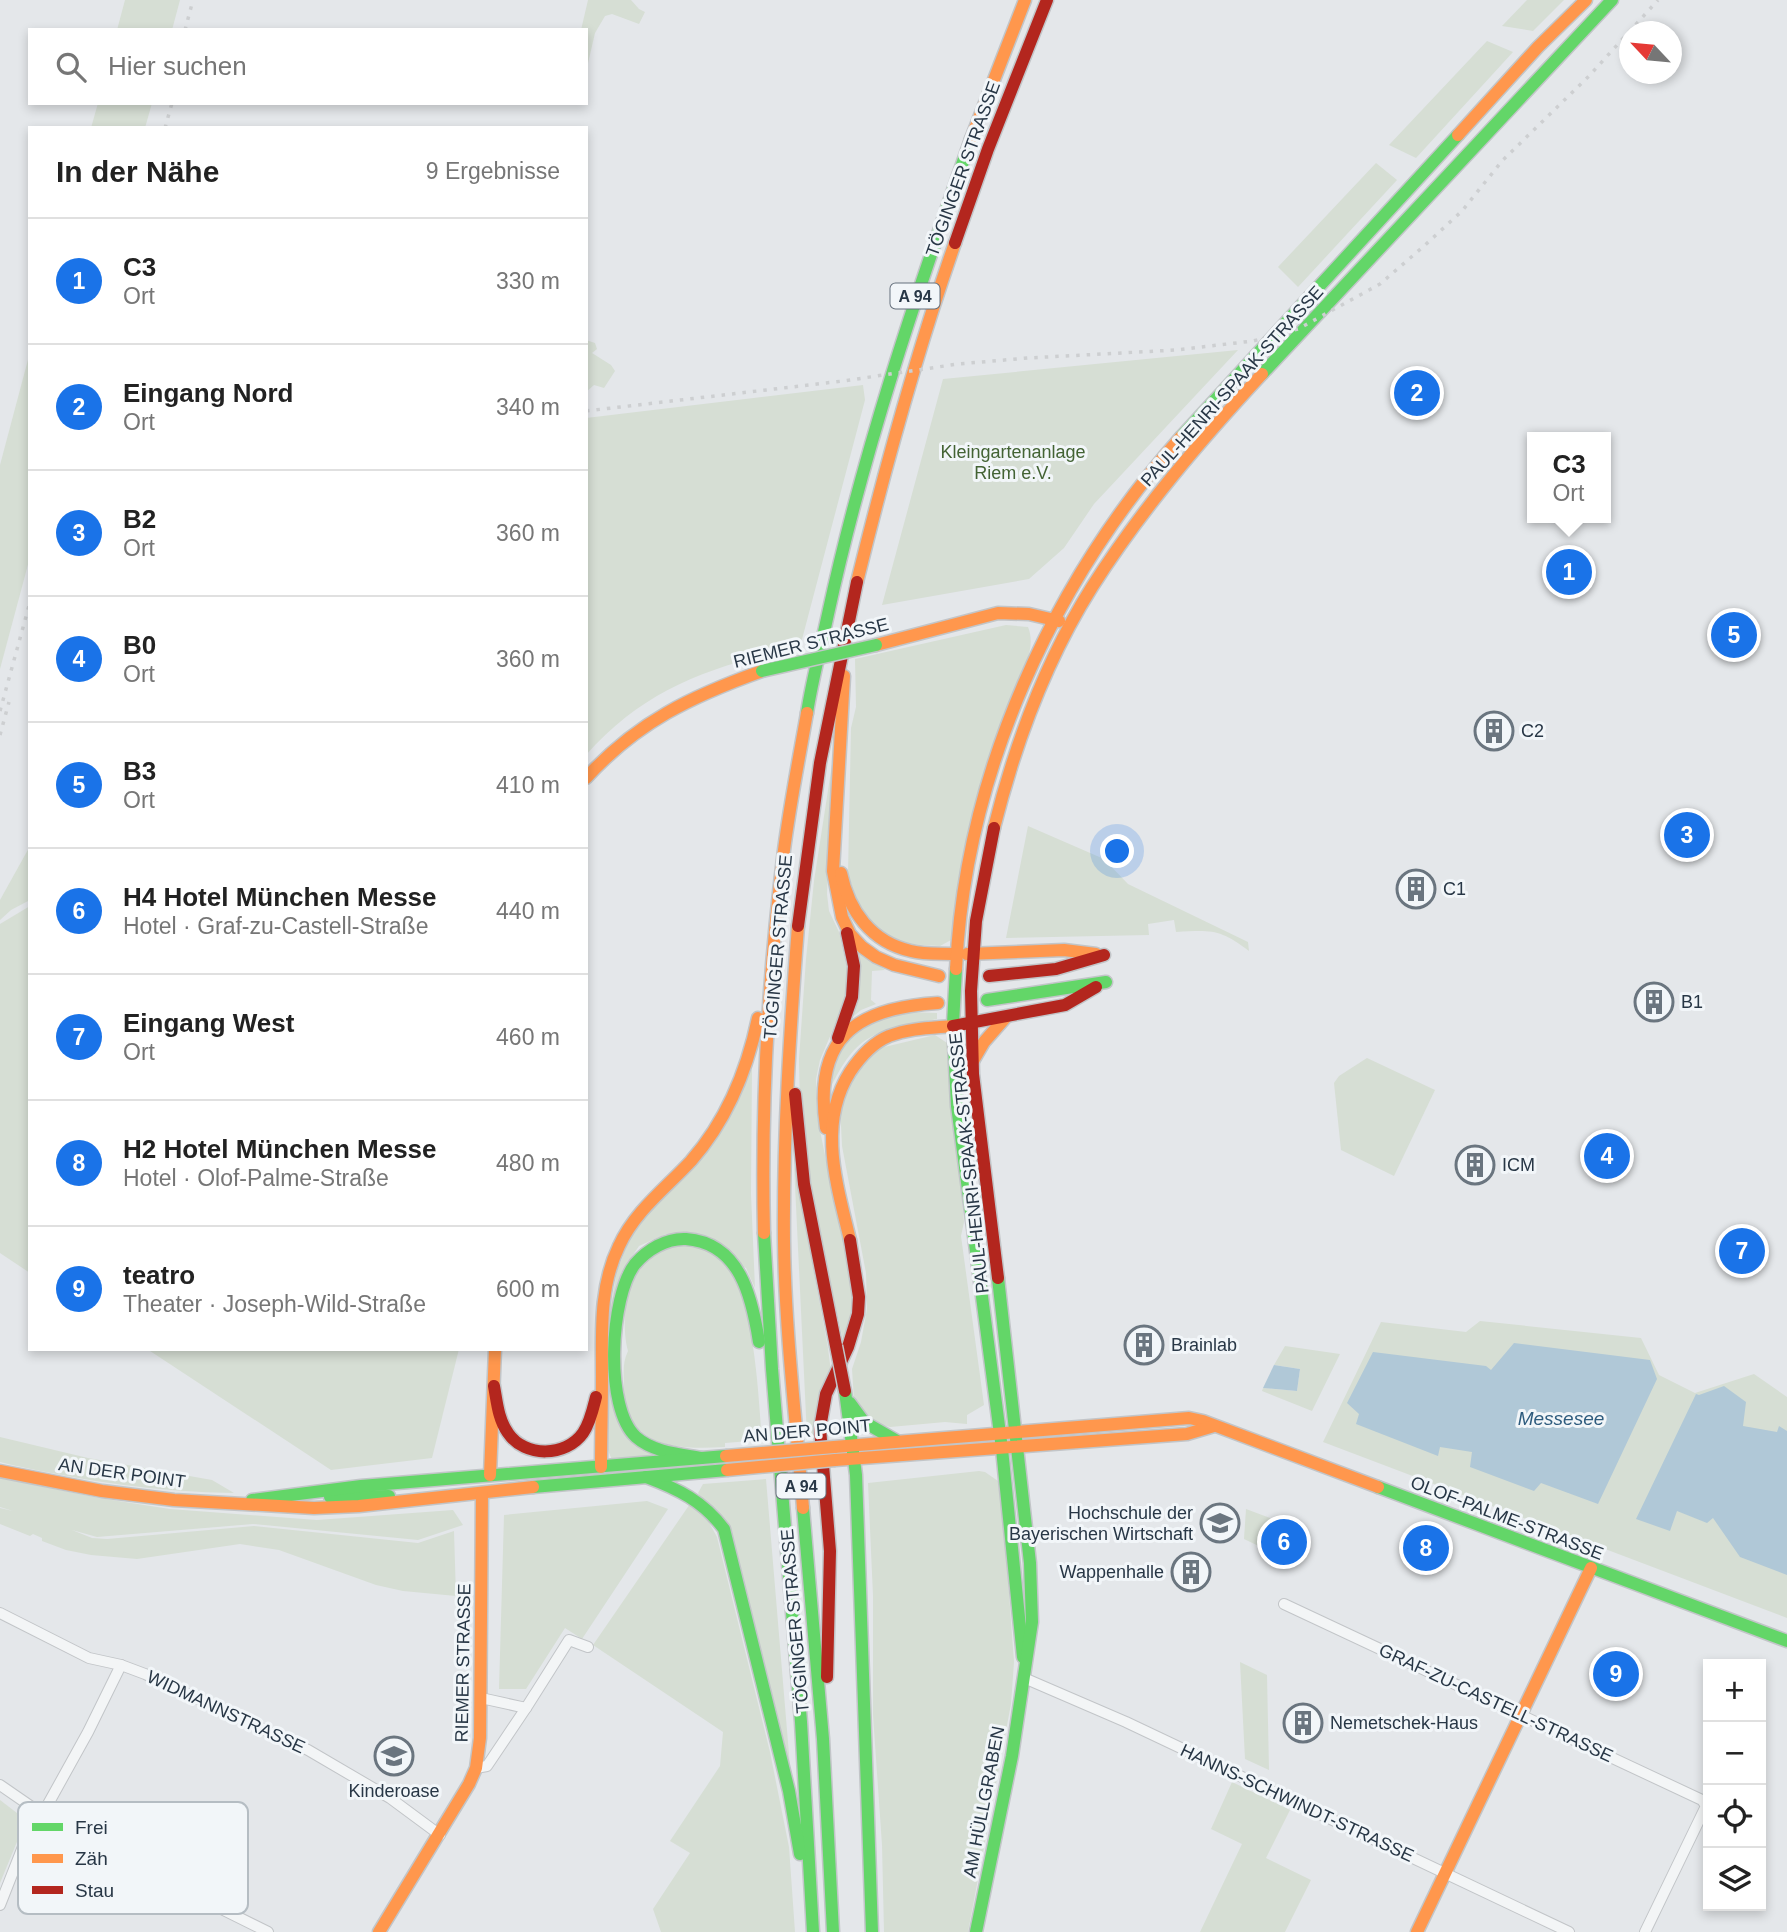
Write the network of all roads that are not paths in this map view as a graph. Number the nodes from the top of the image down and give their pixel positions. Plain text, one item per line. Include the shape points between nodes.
1 (1025, 0) edge
2 (1047, 0) edge
3 (1586, 0) edge
4 (1612, 0) edge
5 (847, 612) junction
6 (1053, 620) junction
7 (1071, 625) junction
8 (588, 776) edge
9 (834, 848) junction
10 (846, 929) junction
11 (956, 954) junction
12 (974, 954) junction
13 (773, 964) junction
14 (939, 976) dead end
15 (989, 976) dead end
16 (987, 1000) dead end
17 (937, 1003) dead end
18 (1006, 1017) junction
19 (972, 1023) junction
20 (953, 1026) junction
21 (834, 1047) junction
22 (786, 1053) junction
23 (972, 1061) junction
24 (833, 1158) junction
25 (985, 1167) junction
26 (965, 1170) junction
27 (495, 1351) edge
28 (602, 1377) junction
29 (494, 1386) junction
30 (773, 1389) junction
31 (845, 1391) junction
32 (1214, 1426) junction
33 (1016, 1431) junction
34 (999, 1433) junction
35 (897, 1441) junction
36 (852, 1445) junction
37 (1018, 1448) junction
38 (1002, 1450) junction
39 (701, 1458) junction
40 (853, 1460) junction
41 (601, 1467) junction
42 (0, 1471) edge
43 (646, 1477) junction
44 (494, 1478) junction
45 (614, 1480) junction
46 (522, 1488) junction
47 (482, 1493) junction
48 (290, 1496) junction
49 (241, 1503) junction
50 (1591, 1568) junction
51 (1284, 1604) dead end
52 (0, 1613) edge
53 (1787, 1641) edge
54 (588, 1647) dead end
55 (121, 1665) junction
56 (1024, 1678) junction
57 (481, 1698) junction
58 (526, 1708) junction
59 (1521, 1713) junction
60 (822, 1729) junction
61 (476, 1768) junction
62 (0, 1785) edge
63 (25, 1802) edge
64 (49, 1802) edge
65 (440, 1835) junction
66 (18, 1860) edge
67 (1445, 1872) junction
68 (0, 1906) edge
69 (232, 1914) edge
70 (268, 1932) edge
71 (379, 1932) edge
72 (803, 1932) edge
73 (813, 1932) edge
74 (833, 1932) edge
75 (873, 1932) edge
76 (976, 1932) edge
77 (1417, 1932) edge
78 (1569, 1932) edge
79 (1646, 1932) edge

1 - 13 main road, TÖGINGER STRASSE / A 94 via 921,279 838,567 796,774
2 - 5 main road, TÖGINGER STRASSE / A 94 via 948,258 890,447
3 - 6 main road, PAUL-HENRI-SPAAK-STRASSE via 1158,463 1086,563
4 - 7 main road, PAUL-HENRI-SPAAK-STRASSE via 1172,474 1101,572
5 - 9 main road
5 - 22 main road, TÖGINGER STRASSE / A 94 via 807,833
6 - 7 main road, RIEMER STRASSE
6 - 8 main road, RIEMER STRASSE, bridge via 1030,612 998,613 762,671 660,714
6 - 11 main road, PAUL-HENRI-SPAAK-STRASSE via 1018,695 995,760 972,845
7 - 12 main road, PAUL-HENRI-SPAAK-STRASSE via 1012,764 984,876
9 - 10 main road via 835,900
9 - 11 main road via 855,914 871,933 914,952
10 - 14 main road via 854,941 885,962
10 - 21 main road via 854,966 852,997
11 - 12 main road
11 - 20 main road, PAUL-HENRI-SPAAK-STRASSE
12 - 15 main road via 1064,950 1104,955 1056,969
12 - 19 main road, PAUL-HENRI-SPAAK-STRASSE
13 - 28 main road via 744,1079 722,1121 638,1216 619,1245 602,1308
13 - 30 main road, TÖGINGER STRASSE / A 94 via 763,1142
16 - 18 main road via 1106,982 1065,1005
17 - 21 main road via 901,1005 870,1015
18 - 19 main road
18 - 23 main road
19 - 20 main road
19 - 23 main road, PAUL-HENRI-SPAAK-STRASSE
20 - 24 main road via 895,1033 864,1053 840,1086 833,1116
20 - 26 main road, PAUL-HENRI-SPAAK-STRASSE
21 - 24 main road via 821,1095
22 - 31 main road, bridge via 804,1184
22 - 60 main road, TÖGINGER STRASSE / A 94 via 784,1243
23 - 25 main road, PAUL-HENRI-SPAAK-STRASSE
24 - 60 main road via 859,1297 857,1321 822,1407 820,1427 830,1586
25 - 26 main road
25 - 33 main road, PAUL-HENRI-SPAAK-STRASSE
26 - 34 main road, PAUL-HENRI-SPAAK-STRASSE
27 - 29 main road
28 - 29 main road via 584,1431 576,1442 554,1451 534,1450 511,1437 499,1413
28 - 41 main road
29 - 44 main road
30 - 39 main road via 761,1362 750,1297 731,1261 706,1243 690,1239 666,1242 640,1258 620,1300 619,1407 626,1424 643,1442
30 - 73 main road, TÖGINGER STRASSE / A 94 via 804,1753
31 - 35 main road via 857,1418
31 - 36 main road
32 - 33 main road, OLOF-PALME-STRASSE via 1189,1418
32 - 37 main road via 1187,1434
32 - 50 main road, OLOF-PALME-STRASSE
33 - 34 main road, AN DER POINT
33 - 37 main road, PAUL-HENRI-SPAAK-STRASSE
34 - 35 main road, AN DER POINT
34 - 38 main road, PAUL-HENRI-SPAAK-STRASSE
35 - 36 main road, AN DER POINT
36 - 39 main road, AN DER POINT, bridge
36 - 40 main road
37 - 38 main road, AN DER POINT
37 - 56 main road, AM HÜLLGRABEN via 1032,1606
38 - 40 main road, AN DER POINT
38 - 56 main road, AM HÜLLGRABEN
39 - 41 main road, AN DER POINT
40 - 43 main road, AN DER POINT, bridge
40 - 75 main road
41 - 44 main road, AN DER POINT
41 - 45 main road
42 - 49 main road, AN DER POINT via 102,1491
43 - 45 main road, AN DER POINT
43 - 72 main road via 687,1492 714,1513 724,1529 789,1791 800,1853
44 - 46 main road
44 - 47 main road
44 - 48 main road, AN DER POINT via 361,1486
45 - 46 main road, AN DER POINT
46 - 47 main road, AN DER POINT
47 - 48 main road, AN DER POINT via 473,1488 385,1496
47 - 49 main road, AN DER POINT via 359,1506
47 - 57 main road, RIEMER STRASSE
48 - 49 main road, AN DER POINT
50 - 53 main road, OLOF-PALME-STRASSE
50 - 59 main road
51 - 59 street, GRAF-ZU-CASTELL-STRASSE
52 - 55 street, WIDMANNSTRASSE via 89,1658
54 - 58 street via 569,1640
55 - 64 street
55 - 65 street, WIDMANNSTRASSE via 308,1750 390,1798
56 - 67 street, HANNS-SCHWINDT-STRASSE
56 - 76 main road, AM HÜLLGRABEN
57 - 58 street
57 - 61 main road, RIEMER STRASSE
58 - 61 street via 487,1766
59 - 67 main road
59 - 79 street, GRAF-ZU-CASTELL-STRASSE via 1702,1800 1706,1806
60 - 74 main road, TÖGINGER STRASSE / A 94
61 - 65 main road, RIEMER STRASSE
62 - 63 street
65 - 71 main road, RIEMER STRASSE
66 - 68 street
67 - 77 main road
67 - 78 street, HANNS-SCHWINDT-STRASSE
69 - 70 street

